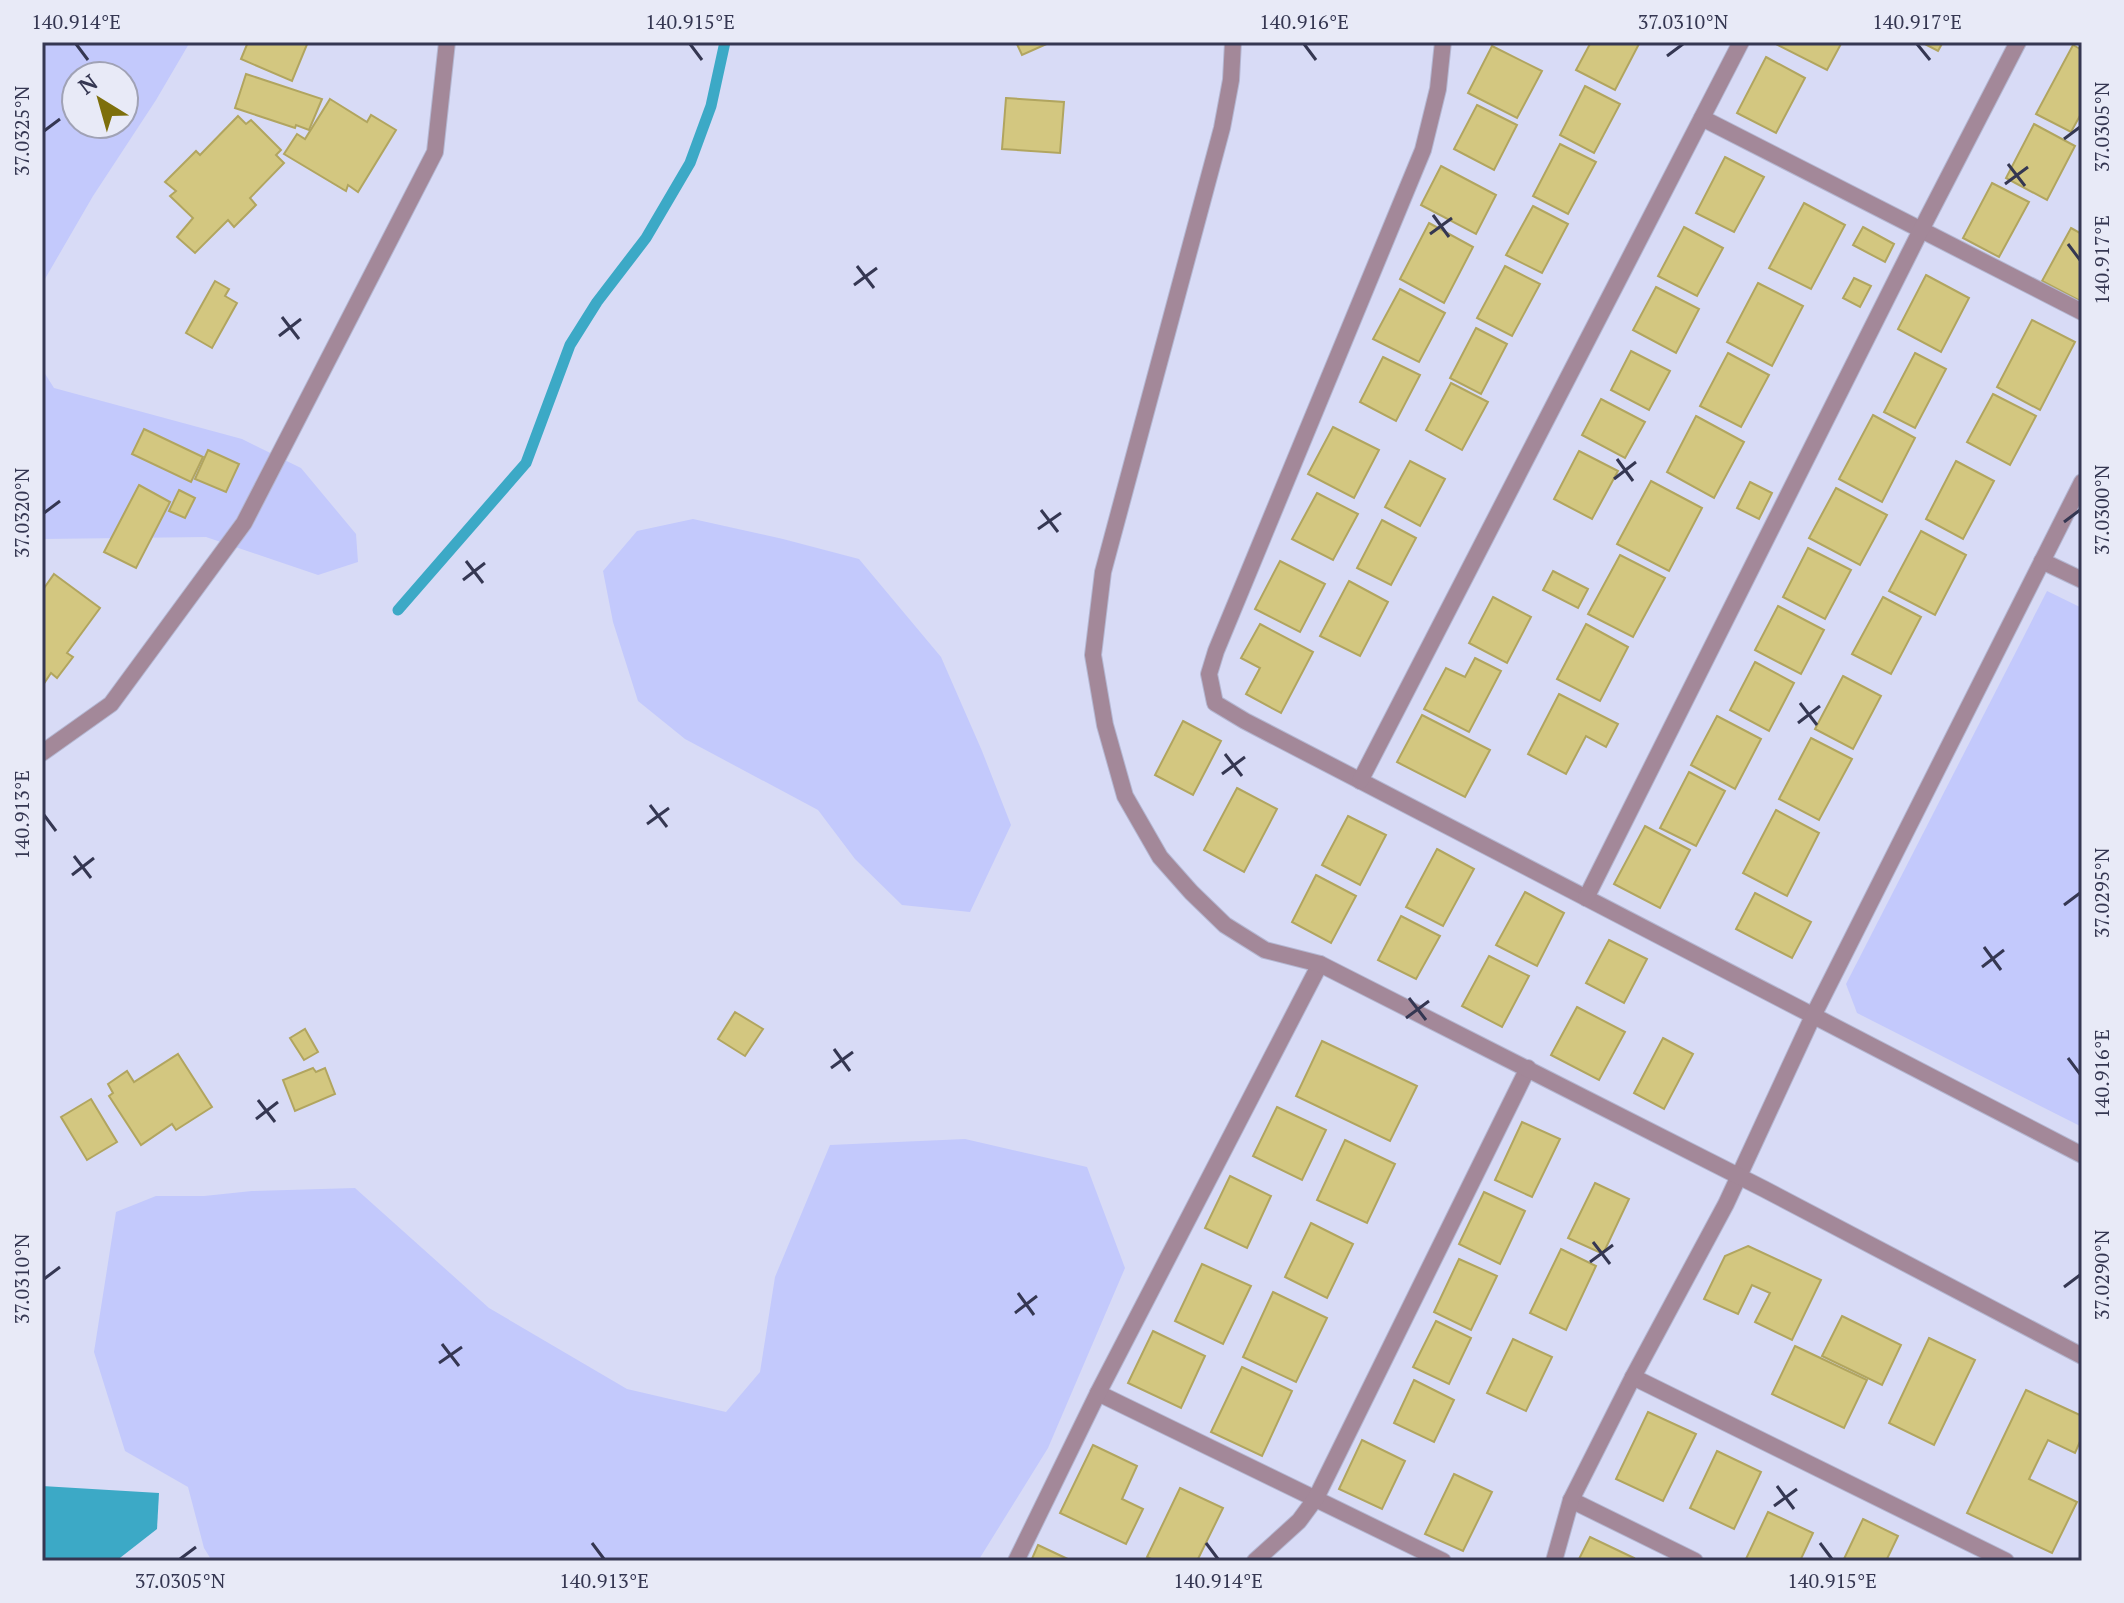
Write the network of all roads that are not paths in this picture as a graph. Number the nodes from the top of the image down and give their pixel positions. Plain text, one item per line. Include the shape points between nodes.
1 (447, 42) edge
2 (1233, 42) edge
3 (1443, 42) edge
4 (1741, 42) edge
5 (2018, 42) edge
6 (1702, 118) junction
7 (1921, 230) junction
8 (2082, 312) edge
9 (2082, 482) edge
10 (2042, 561) junction
11 (2082, 580) edge
12 (42, 753) edge
13 (1360, 781) junction
14 (1586, 898) junction
15 (1320, 964) junction
16 (1813, 1016) junction
17 (1528, 1068) junction
18 (2082, 1155) edge
19 (1739, 1177) junction
20 (2082, 1356) edge
21 (1633, 1377) junction
22 (1098, 1393) junction
23 (1316, 1498) junction
24 (1571, 1500) junction
25 (1016, 1561) edge
26 (1255, 1561) edge
27 (1443, 1561) edge
28 (1554, 1561) edge
29 (1695, 1561) edge
30 (2006, 1561) edge

1 - 12 street via 435,152 244,523 111,704
2 - 15 street via 1222,128 1103,572 1093,655 1125,796 1160,857 1225,925 1265,950
3 - 13 street via 1423,150 1209,674 1215,703
4 - 6 street
5 - 7 street
6 - 7 street
6 - 13 street
7 - 8 street
7 - 14 street
9 - 10 street
10 - 11 street
10 - 16 street
13 - 14 street
14 - 16 street
15 - 17 street
15 - 22 street
16 - 18 street
16 - 19 street
17 - 19 street
17 - 23 street
19 - 20 street
19 - 21 street
21 - 24 street
21 - 30 street
22 - 23 street
22 - 25 street
23 - 26 street
23 - 27 street
24 - 28 street
24 - 29 street

